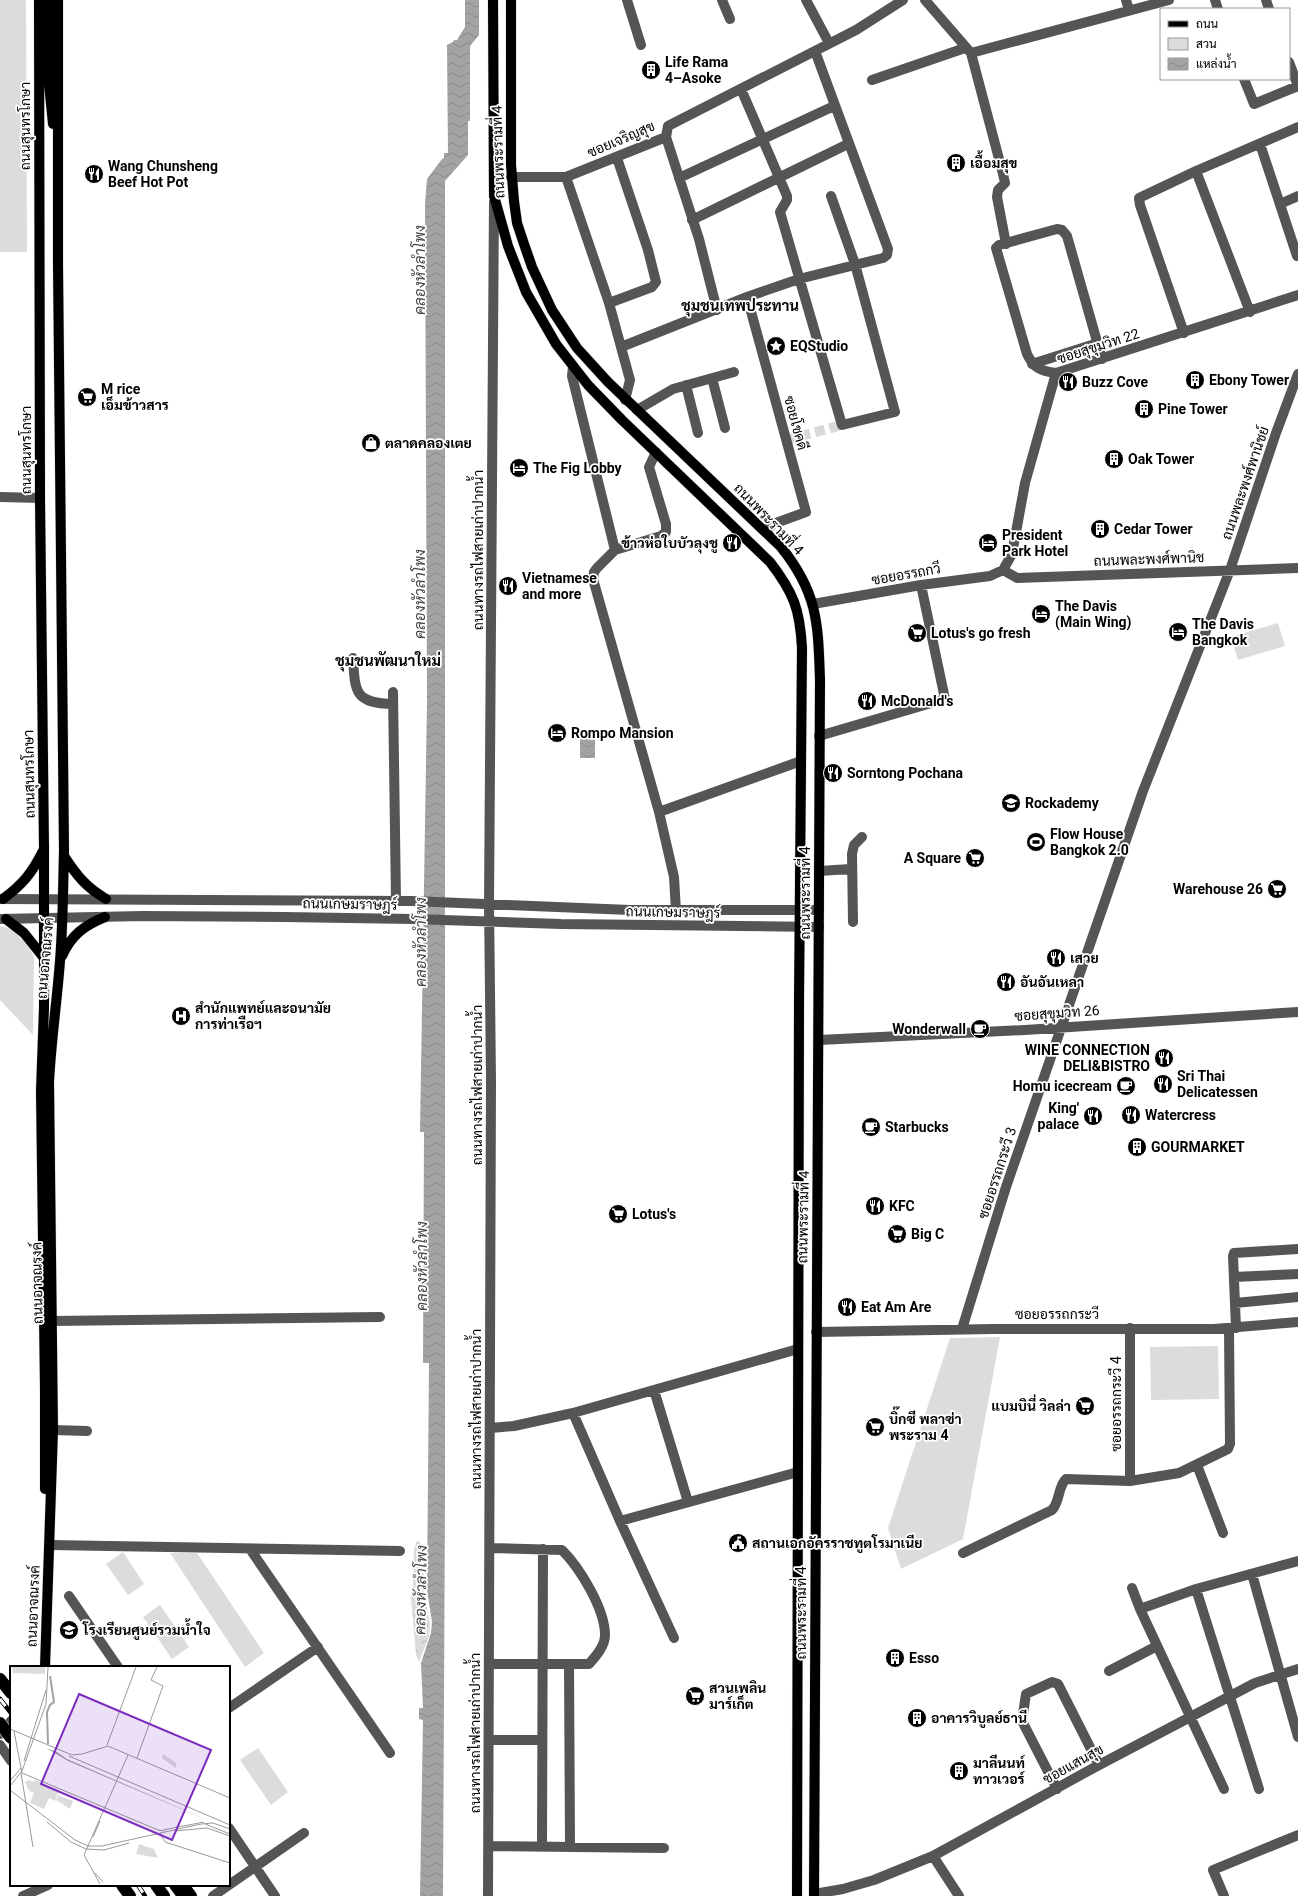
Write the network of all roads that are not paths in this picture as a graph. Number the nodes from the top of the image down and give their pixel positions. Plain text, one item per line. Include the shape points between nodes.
1 (39, 0) edge
2 (58, 0) edge
3 (493, 0) edge
4 (511, 0) edge
5 (627, 0) edge
6 (722, 0) edge
7 (806, 0) edge
8 (903, 0) edge
9 (925, 0) edge
10 (1126, 0) edge
11 (1169, 0) edge
12 (49, 2) edge
13 (1129, 10) junction
14 (730, 19) dead end
15 (828, 43) junction
16 (641, 45) dead end
17 (968, 50) junction
18 (814, 51) junction
19 (1290, 65) edge
20 (872, 80) dead end
21 (1244, 80) edge
22 (1298, 86) edge
23 (741, 89) junction
24 (834, 106) junction
25 (1298, 127) edge
26 (666, 137) junction
27 (764, 140) junction
28 (848, 144) junction
29 (1260, 144) junction
30 (58, 155) junction
31 (617, 158) junction
32 (1196, 171) junction
33 (511, 177) junction
34 (566, 177) junction
35 (780, 177) junction
36 (679, 178) junction
37 (494, 196) junction
38 (831, 196) dead end
39 (1298, 196) edge
40 (1280, 204) junction
41 (692, 220) junction
42 (1006, 244) junction
43 (1297, 256) edge
44 (855, 264) junction
45 (799, 279) junction
46 (1298, 295) edge
47 (747, 297) junction
48 (609, 303) junction
49 (718, 310) junction
50 (1250, 312) junction
51 (1184, 333) junction
52 (1098, 343) junction
53 (621, 347) junction
54 (1102, 359) junction
55 (1032, 364) junction
56 (573, 367) junction
57 (734, 372) dead end
58 (1056, 373) junction
59 (1298, 374) edge
60 (712, 378) junction
61 (686, 385) junction
62 (625, 400) junction
63 (637, 410) junction
64 (725, 428) dead end
65 (698, 433) dead end
66 (656, 452) junction
67 (0, 497) edge
68 (40, 498) junction
69 (765, 531) junction
70 (615, 550) junction
71 (1298, 568) edge
72 (1003, 570) junction
73 (1230, 570) junction
74 (921, 585) junction
75 (813, 604) junction
76 (354, 658) dead end
77 (393, 692) dead end
78 (393, 704) junction
79 (819, 736) junction
80 (801, 761) junction
81 (659, 812) junction
82 (862, 837) dead end
83 (44, 848) junction
84 (64, 856) junction
85 (852, 870) junction
86 (819, 871) junction
87 (1, 899) edge
88 (64, 899) junction
89 (106, 899) junction
90 (43, 900) junction
91 (283, 900) junction
92 (396, 901) junction
93 (489, 904) junction
94 (630, 910) junction
95 (800, 910) junction
96 (818, 910) junction
97 (676, 911) junction
98 (105, 917) junction
99 (283, 917) junction
100 (62, 918) junction
101 (3, 919) edge
102 (43, 919) junction
103 (489, 921) junction
104 (853, 922) dead end
105 (630, 925) junction
106 (799, 927) junction
107 (819, 927) junction
108 (44, 958) junction
109 (60, 963) junction
110 (1298, 1012) edge
111 (1063, 1026) junction
112 (819, 1040) junction
113 (1298, 1249) edge
114 (1298, 1274) edge
115 (1234, 1277) junction
116 (1298, 1297) edge
117 (1235, 1303) junction
118 (380, 1318) dead end
119 (52, 1321) junction
120 (1298, 1322) edge
121 (1130, 1328) junction
122 (1233, 1328) junction
123 (962, 1329) junction
124 (798, 1332) junction
125 (816, 1332) junction
126 (798, 1349) junction
127 (654, 1390) junction
128 (573, 1413) junction
129 (491, 1428) junction
130 (53, 1430) junction
131 (87, 1431) dead end
132 (1197, 1465) junction
133 (798, 1472) junction
134 (1130, 1481) junction
135 (688, 1502) junction
136 (620, 1521) junction
137 (1223, 1533) dead end
138 (50, 1545) junction
139 (490, 1548) junction
140 (250, 1549) junction
141 (543, 1549) junction
142 (400, 1551) dead end
143 (963, 1553) dead end
144 (1298, 1561) edge
145 (1252, 1574) junction
146 (1132, 1588) dead end
147 (1196, 1589) junction
148 (69, 1596) dead end
149 (1140, 1609) junction
150 (674, 1638) dead end
151 (1157, 1646) junction
152 (318, 1647) junction
153 (488, 1664) junction
154 (543, 1664) junction
155 (569, 1664) junction
156 (40, 1666) edge
157 (45, 1666) edge
158 (117, 1666) edge
159 (1298, 1669) edge
160 (1109, 1671) dead end
161 (1279, 1675) junction
162 (0, 1679) edge
163 (10, 1692) edge
164 (1230, 1696) junction
165 (230, 1707) edge
166 (1191, 1717) junction
167 (10, 1722) edge
168 (0, 1723) edge
169 (0, 1734) edge
170 (10, 1737) edge
171 (1298, 1737) edge
172 (489, 1740) junction
173 (542, 1740) junction
174 (0, 1745) edge
175 (390, 1753) dead end
176 (10, 1760) edge
177 (1099, 1765) junction
178 (1057, 1789) junction
179 (1224, 1789) dead end
180 (1259, 1789) dead end
181 (230, 1829) edge
182 (304, 1833) dead end
183 (1298, 1835) edge
184 (489, 1846) junction
185 (542, 1846) junction
186 (570, 1846) junction
187 (664, 1848) dead end
188 (934, 1856) junction
189 (255, 1866) junction
190 (230, 1884) edge
191 (46, 1886) edge
192 (157, 1886) edge
193 (175, 1886) edge
194 (185, 1886) edge
195 (228, 1886) edge
196 (814, 1895) edge
197 (24, 1896) edge
198 (164, 1896) edge
199 (182, 1896) edge
200 (192, 1896) edge
201 (213, 1896) edge
202 (275, 1896) edge
203 (488, 1896) edge
204 (797, 1896) edge
205 (959, 1896) edge
206 (1224, 1896) edge

1 - 68 main road, ถนนสุนทรโกษา
2 - 30 main road
3 - 37 main road, ถนนพระรามที่ 4
4 - 33 main road, ถนนพระรามที่ 4
5 - 16 street
6 - 14 street
7 - 15 street
8 - 15 street, ซอยเจริญสุข via 856,30
9 - 17 street
10 - 13 street
11 - 13 street
12 - 30 main road via 49,90
13 - 17 street
15 - 18 street, ซอยเจริญสุข
17 - 20 street
17 - 42 street via 1005,183 998,190 997,197
18 - 23 street, ซอยเจริญสุข
18 - 24 street
19 - 22 street
21 - 22 street via 1254,104
23 - 26 street, ซอยเจริญสุข via 668,126
23 - 27 street
24 - 27 street
24 - 28 street
25 - 29 street
26 - 31 street, ซอยเจริญสุข
26 - 36 street
27 - 35 street
27 - 36 street
28 - 35 street
28 - 44 street via 888,249 887,255 883,258
29 - 32 street
29 - 40 street
30 - 84 main road
31 - 34 street, ซอยเจริญสุข
31 - 48 street via 656,282 652,287
32 - 50 street
32 - 51 street via 1139,198
33 - 34 street, ซอยเจริญสุข
33 - 62 main road, ถนนพระรามที่ 4 via 517,223 532,267 552,310 577,348
34 - 48 street
35 - 41 street
35 - 45 street via 787,196 780,212
36 - 41 street
37 - 56 main road, ถนนพระรามที่ 4 via 508,246 526,292 543,324
37 - 93 street, ถนนทางรถไฟสายเก่าปากน้ำ
38 - 44 street
39 - 40 street
40 - 43 street
41 - 49 street
42 - 52 street via 1057,229 1062,230 1067,236
42 - 55 street via 996,248
44 - 45 street
44 - 45 street via 895,412 842,425
45 - 47 street
46 - 50 street, ซอยสุขุมวิท 22
47 - 49 street
47 - 69 street, ซอยโชคดี via 806,512 773,524
48 - 53 street
49 - 53 street
50 - 51 street, ซอยสุขุมวิท 22
51 - 54 street, ซอยสุขุมวิท 22
52 - 54 street
52 - 55 street
53 - 62 street via 630,380
54 - 58 street, ซอยสุขุมวิท 22
55 - 58 street via 1043,372
56 - 66 main road, ถนนพระรามที่ 4 via 608,407
56 - 70 street via 572,376
57 - 60 street
58 - 72 street, ซอยสุขุมวิท 22 via 1025,483 1012,554
59 - 73 street, ถนนพละพงศ์พานิชย์
60 - 61 street
60 - 64 street
61 - 63 street via 673,389
61 - 65 street
62 - 63 main road, ถนนพระรามที่ 4
63 - 69 main road, ถนนพระรามที่ 4
66 - 70 street via 649,467 666,524 666,532 661,536
66 - 80 main road, ถนนพระรามที่ 4 via 761,552 783,578 792,594 798,610 802,648
67 - 68 street
68 - 83 main road, ถนนสุนทรโกษา
69 - 75 main road, ถนนพระรามที่ 4 via 795,564
70 - 81 street via 597,568 593,579
71 - 73 street, ถนนพละพงศ์พานิช
72 - 73 street, ถนนพละพงศ์พานิช via 1017,578
72 - 74 street, ซอยอรรถกวี via 990,576
73 - 111 street, ถนนพละพงศ์พานิชย์ via 1143,791
74 - 75 street, ซอยอรรถกวี
74 - 79 street via 945,699
75 - 79 main road, ถนนพระรามที่ 4 via 819,647
76 - 78 street via 355,684 362,697 375,704
77 - 78 street
78 - 92 street
79 - 86 main road, ถนนพระรามที่ 4
80 - 81 street
80 - 95 main road, ถนนพระรามที่ 4
81 - 97 street via 674,878
82 - 85 street via 857,840 853,849
83 - 87 main road via 27,879
83 - 90 main road, ถนนสุนทรโกษา
84 - 88 main road
84 - 89 main road via 90,890
85 - 86 street
85 - 104 street
86 - 96 main road, ถนนพระรามที่ 4
87 - 90 street, ถนนเกษมราษฎร์
88 - 89 street, ถนนเกษมราษฎร์
88 - 90 street, ถนนเกษมราษฎร์
88 - 100 main road, ถนนอาจณรงค์
89 - 91 street, ถนนเกษมราษฎร์
90 - 102 main road, ถนนอาจณรงค์
91 - 92 street, ถนนเกษมราษฎร์
91 - 99 street
92 - 93 street, ถนนเกษมราษฎร์
93 - 94 street, ถนนเกษมราษฎร์
93 - 103 street, ถนนทางรถไฟสายเก่าปากน้ำ
94 - 97 street, ถนนเกษมราษฎร์
94 - 105 street
95 - 96 street, ถนนเกษมราษฎร์
95 - 97 street, ถนนเกษมราษฎร์
95 - 106 main road, ถนนพระรามที่ 4
96 - 107 main road, ถนนพระรามที่ 4
98 - 99 street, ถนนเกษมราษฎร์
98 - 100 street, ถนนเกษมราษฎร์
98 - 109 main road via 89,923 76,934 64,951
99 - 103 street, ถนนเกษมราษฎร์
100 - 102 street, ถนนเกษมราษฎร์
100 - 109 main road, ถนนอาจณรงค์
101 - 102 street, ถนนเกษมราษฎร์
101 - 108 main road via 24,933
102 - 108 main road, ถนนอาจณรงค์
103 - 105 street, ถนนเกษมราษฎร์
103 - 129 street, ถนนทางรถไฟสายเก่าปากน้ำ
105 - 106 street, ถนนเกษมราษฎร์
106 - 107 street, ถนนเกษมราษฎร์
106 - 124 main road, ถนนพระรามที่ 4
107 - 112 main road, ถนนพระรามที่ 4
108 - 156 main road, ถนนอาจณรงค์ via 41,1099 45,1458
109 - 119 main road, ถนนอาจณรงค์ via 51,1037 49,1082
110 - 111 street, ซอยสุขุมวิท 26
111 - 112 street, ซอยสุขุมวิท 26
111 - 123 street, ซอยอรรถกระวี 3 via 1006,1187
112 - 125 main road, ถนนพระรามที่ 4
113 - 115 street via 1237,1252 1233,1256
114 - 115 street
115 - 117 street
116 - 117 street
117 - 122 street
118 - 119 street
119 - 130 main road, ถนนอาจณรงค์
120 - 122 street, ซอยอรรถกระวี
121 - 122 street, ซอยอรรถกระวี
121 - 123 street, ซอยอรรถกระวี
121 - 134 street, ซอยอรรถกระวี 4
122 - 132 street via 1230,1444 1228,1449
123 - 125 street, ซอยอรรถกระวี
124 - 125 main road
124 - 126 main road, ถนนพระรามที่ 4
125 - 196 main road, ถนนพระรามที่ 4
126 - 127 street
126 - 133 main road, ถนนพระรามที่ 4
127 - 128 street
127 - 135 street
128 - 129 street via 514,1426
128 - 136 street
129 - 139 street, ถนนทางรถไฟสายเก่าปากน้ำ
130 - 131 street
130 - 138 main road, ถนนอาจณรงค์
132 - 134 street via 1179,1474
132 - 137 street
133 - 135 street
133 - 204 main road, ถนนพระรามที่ 4
134 - 143 street via 1066,1479 1052,1510
135 - 136 street
136 - 150 street
138 - 140 street
138 - 157 main road, ถนนอาจณรงค์
139 - 141 street
139 - 153 street, ถนนทางรถไฟสายเก่าปากน้ำ
140 - 142 street
140 - 152 street
141 - 154 street
141 - 155 street via 562,1550 568,1556 582,1576 603,1622 605,1636 598,1654 589,1664
144 - 145 street
145 - 147 street
145 - 161 street
146 - 149 street
147 - 149 street
147 - 164 street
148 - 158 street
149 - 151 street
151 - 160 street
151 - 166 street
152 - 165 street
152 - 175 street
153 - 154 street
153 - 172 street, ถนนทางรถไฟสายเก่าปากน้ำ
154 - 155 street
154 - 173 street
155 - 186 street
159 - 161 street, ซอยแสนสุข
161 - 164 street, ซอยแสนสุข via 1256,1682
161 - 171 street
162 - 163 highway
164 - 166 street, ซอยแสนสุข
164 - 180 street
166 - 177 street, ซอยแสนสุข
166 - 179 street
167 - 169 street
168 - 170 highway, bridge
172 - 173 street
172 - 184 street, ถนนทางรถไฟสายเก่าปากน้ำ
173 - 185 street
174 - 176 street
177 - 178 street, ซอยแสนสุข
177 - 178 street via 1058,1684 1052,1682 1026,1694 1022,1721
178 - 188 street, ซอยแสนสุข
181 - 189 street
182 - 189 street
183 - 206 street via 1213,1870
184 - 185 street
184 - 203 street, ถนนทางรถไฟสายเก่าปากน้ำ
185 - 186 street
186 - 187 street
188 - 196 street, ซอยแสนสุข via 874,1880
188 - 205 street
189 - 190 street
189 - 202 street
191 - 197 street
192 - 198 highway
193 - 199 main road
194 - 200 main road
195 - 201 street

